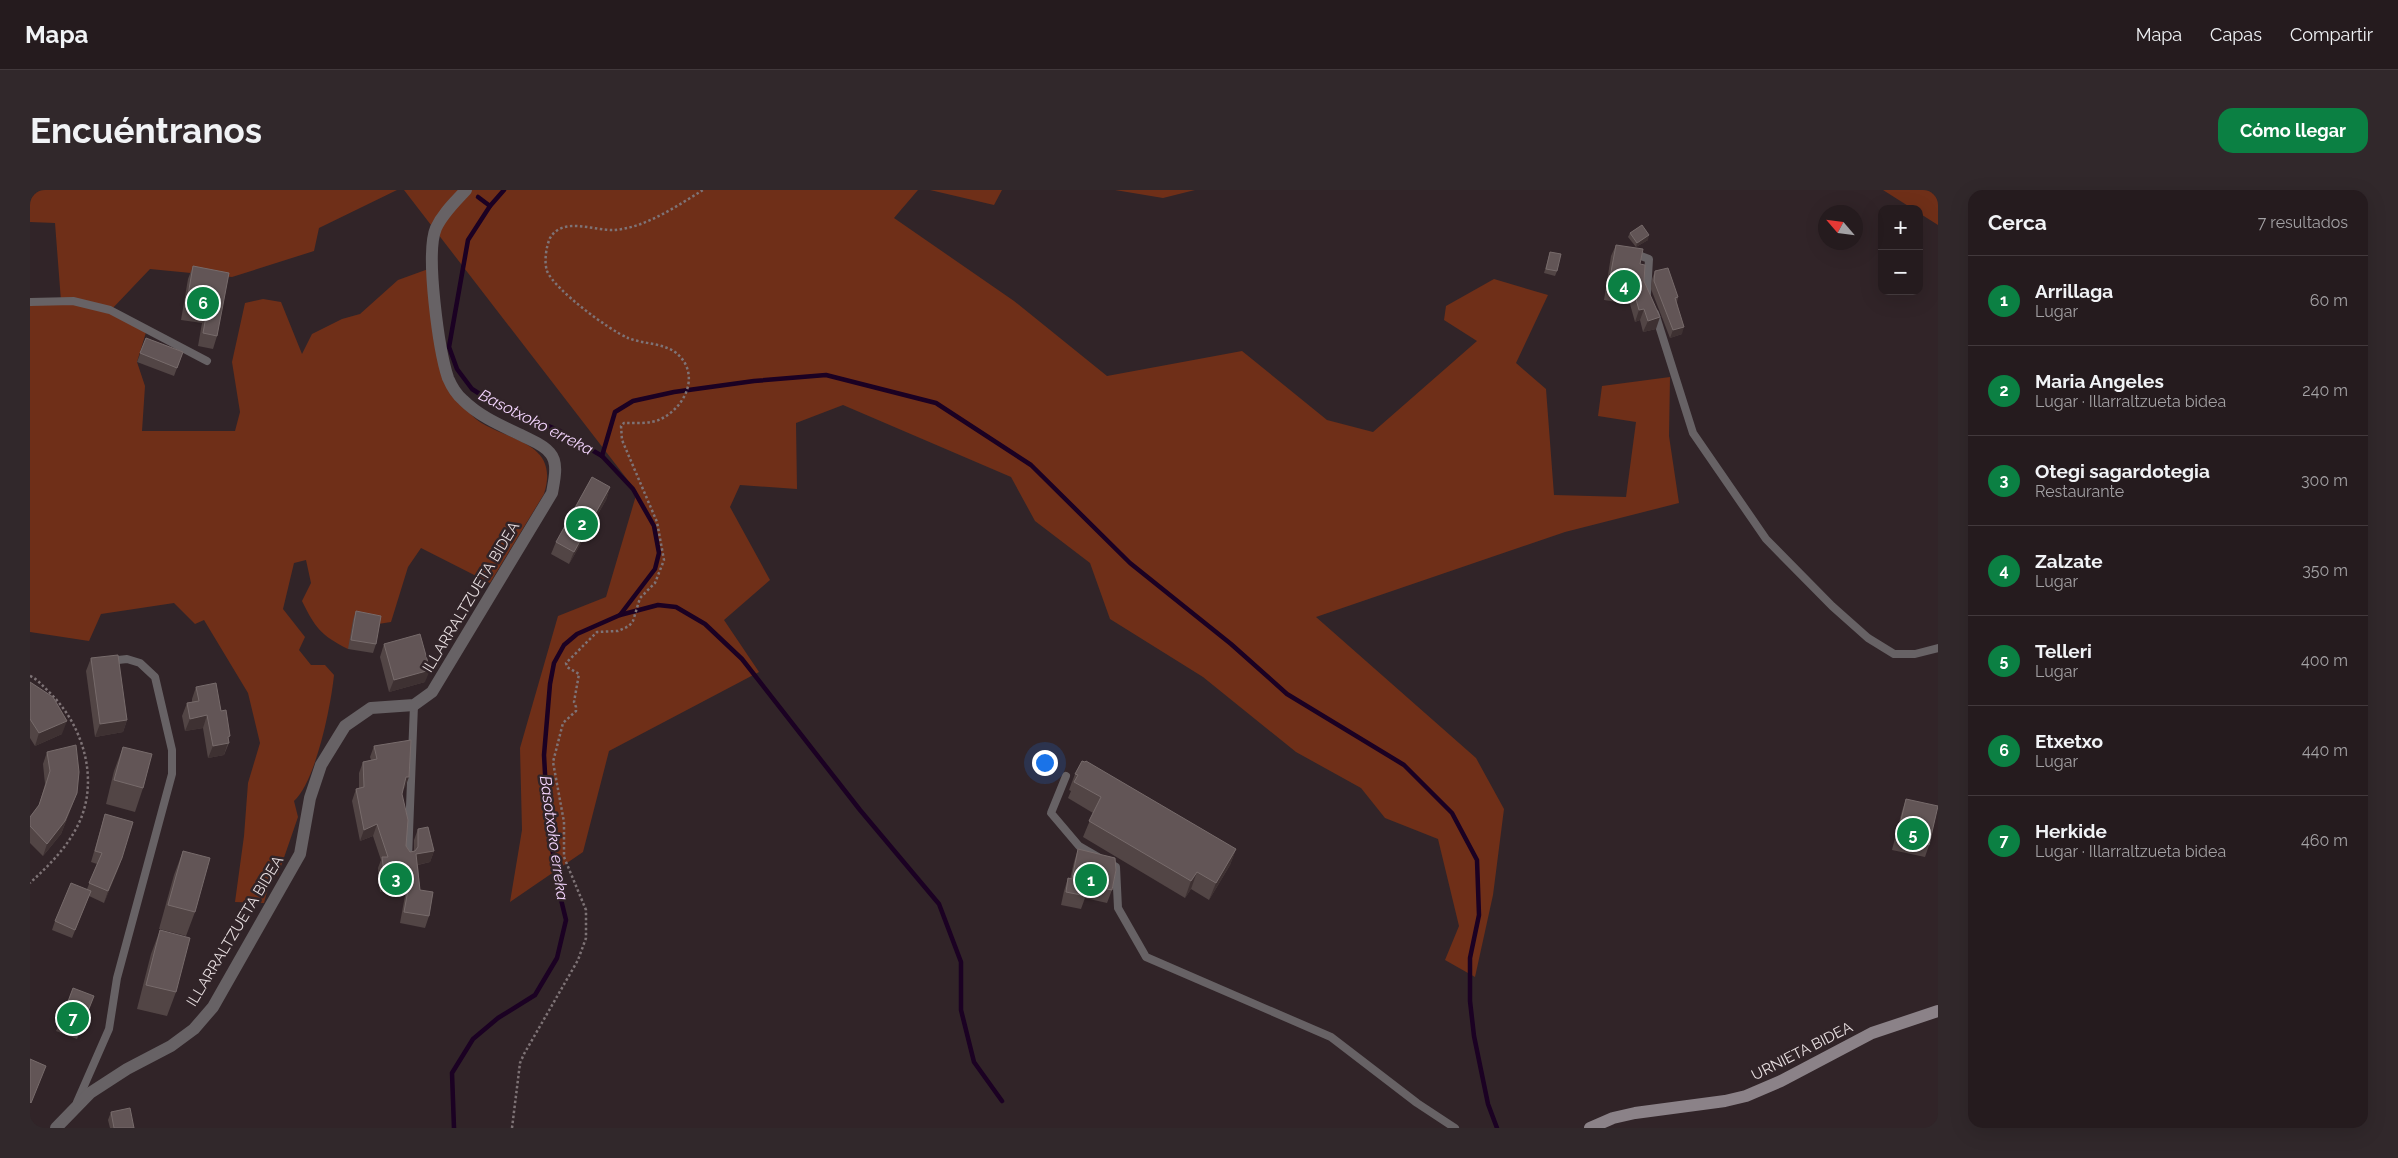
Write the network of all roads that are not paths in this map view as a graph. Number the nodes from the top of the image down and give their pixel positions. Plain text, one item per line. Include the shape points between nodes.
1 (466, 190) edge
2 (1622, 248) edge
3 (1648, 298) edge
4 (30, 302) edge
5 (1652, 306) edge
6 (207, 361) dead end
7 (1938, 648) edge
8 (102, 662) edge
9 (414, 705) junction
10 (1066, 776) dead end
11 (408, 858) edge
12 (1938, 1011) edge
13 (73, 1111) junction
14 (56, 1128) edge
15 (1455, 1128) edge
16 (1590, 1128) edge

1 - 9 street, ILLARRALTZUETA BIDEA via 445,212 431,246 442,356 449,379 460,398 476,412 538,443 551,453 556,471 552,493 456,655 432,692
2 - 3 lane via 1649,259 1645,290
4 - 6 lane via 73,301 110,310
5 - 7 lane via 1693,433 1766,540 1868,638 1894,654 1915,654
8 - 13 lane via 127,659 140,663 154,677 172,750 172,774 117,978 109,1029
9 - 11 lane
9 - 13 street, ILLARRALTZUETA BIDEA via 371,708 344,726 321,765 310,798 300,854 213,1007 194,1029 90,1093
10 - 15 lane via 1051,813 1079,846 1116,867 1118,908 1146,957 1331,1036 1417,1103
12 - 16 street, URNIETA BIDEA via 1872,1034 1746,1096 1636,1113
13 - 14 street, ILLARRALTZUETA BIDEA

